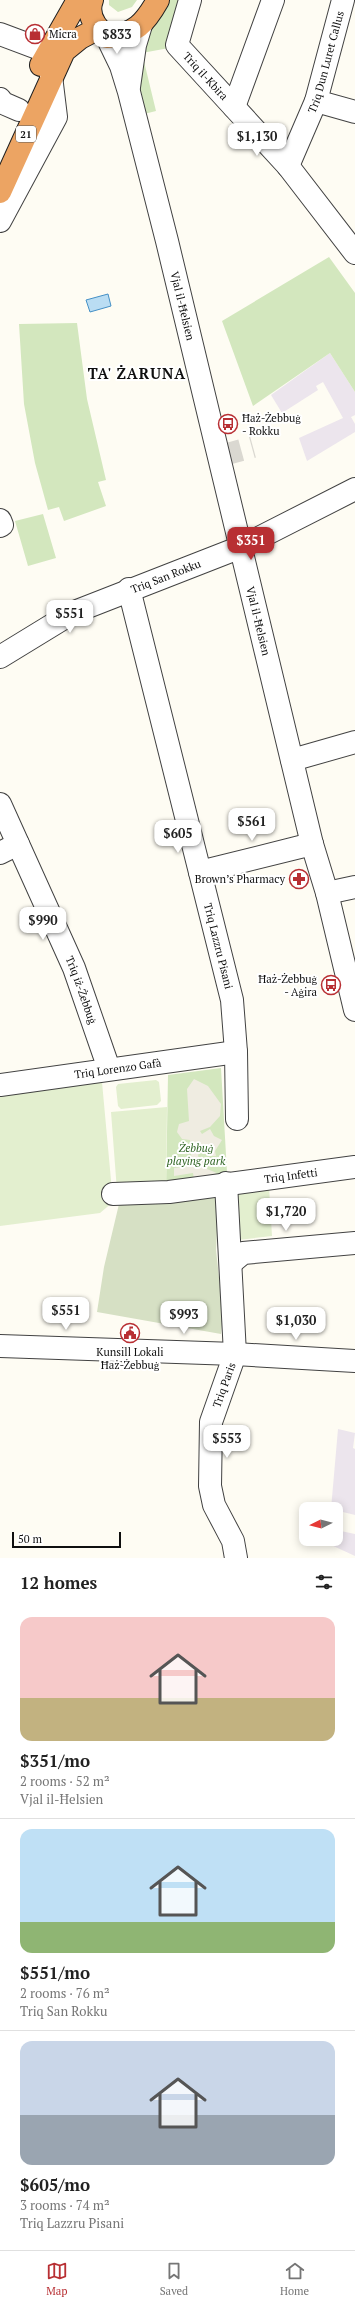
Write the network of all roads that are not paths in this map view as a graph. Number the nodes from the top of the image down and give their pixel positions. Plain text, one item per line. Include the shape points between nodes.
1 (158, 0) edge
2 (190, 0) edge
3 (273, 0) edge
4 (343, 0) edge
5 (87, 1) edge
6 (141, 25) junction
7 (102, 33) junction
8 (0, 34) edge
9 (48, 52) junction
10 (51, 76) junction
11 (129, 92) junction
12 (0, 99) edge
13 (316, 101) junction
14 (234, 107) junction
15 (20, 110) junction
16 (355, 112) edge
17 (0, 162) edge
18 (288, 166) junction
19 (0, 192) edge
20 (0, 221) edge
21 (355, 253) edge
22 (355, 489) edge
23 (0, 520) edge
24 (0, 526) edge
25 (241, 547) junction
26 (129, 589) junction
27 (0, 657) edge
28 (355, 742) edge
29 (292, 760) junction
30 (0, 804) edge
31 (312, 844) junction
32 (9, 848) edge
33 (200, 872) junction
34 (355, 886) edge
35 (327, 894) junction
36 (355, 1010) edge
37 (236, 1052) junction
38 (109, 1070) junction
39 (0, 1085) edge
40 (237, 1120) dead end
41 (355, 1167) edge
42 (226, 1183) junction
43 (113, 1194) dead end
44 (355, 1242) edge
45 (231, 1262) junction
46 (0, 1346) edge
47 (235, 1354) junction
48 (355, 1361) edge
49 (236, 1558) edge

1 - 6 highway
2 - 14 street, Triq il-Kbira via 178,45
3 - 14 street
4 - 13 street, Triq Dun Luret Callus
5 - 7 highway
5 - 9 highway, 21
6 - 7 highway via 129,33
6 - 11 street, Vjal il-Ħelsien
7 - 10 highway, 21 via 80,38 64,51
7 - 11 street, Vjal il-Ħelsien via 121,66
8 - 9 street
9 - 15 highway, 21
10 - 19 highway, 21
10 - 20 street via 56,117
11 - 25 street, Vjal il-Ħelsien
12 - 15 street via 3,103
13 - 16 street
13 - 18 street, Triq Dun Luret Callus
14 - 18 street, Triq il-Kbira
15 - 17 highway, 21
18 - 21 street, Triq il-Kbira
22 - 25 street, Triq San Rokku
23 - 24 street
25 - 26 street, Triq San Rokku
25 - 29 street, Vjal il-Ħelsien
26 - 27 street, Triq San Rokku via 72,613
26 - 33 street, Triq Lazzru Pisani
28 - 29 street
29 - 31 street, Vjal il-Ħelsien
30 - 32 street, Triq iż-Żebbuġ
31 - 33 street
31 - 35 street, Vjal il-Ħelsien
32 - 38 street, Triq iż-Żebbuġ via 74,968
33 - 37 street, Triq Lazzru Pisani via 232,1000
34 - 35 street
35 - 36 street, Vjal il-Ħelsien
37 - 38 street, Triq Lorenzo Gafà
37 - 40 street, Triq Lazzru Pisani
38 - 39 street, Triq Lorenzo Gafà
41 - 42 street, Triq Infetti
42 - 43 street, Triq Infetti via 169,1192
42 - 45 street, Triq Paris
44 - 45 street via 243,1253
45 - 47 street, Triq Paris
46 - 47 street
47 - 48 street
47 - 49 street, Triq Paris via 211,1422 210,1486 214,1505 232,1541

